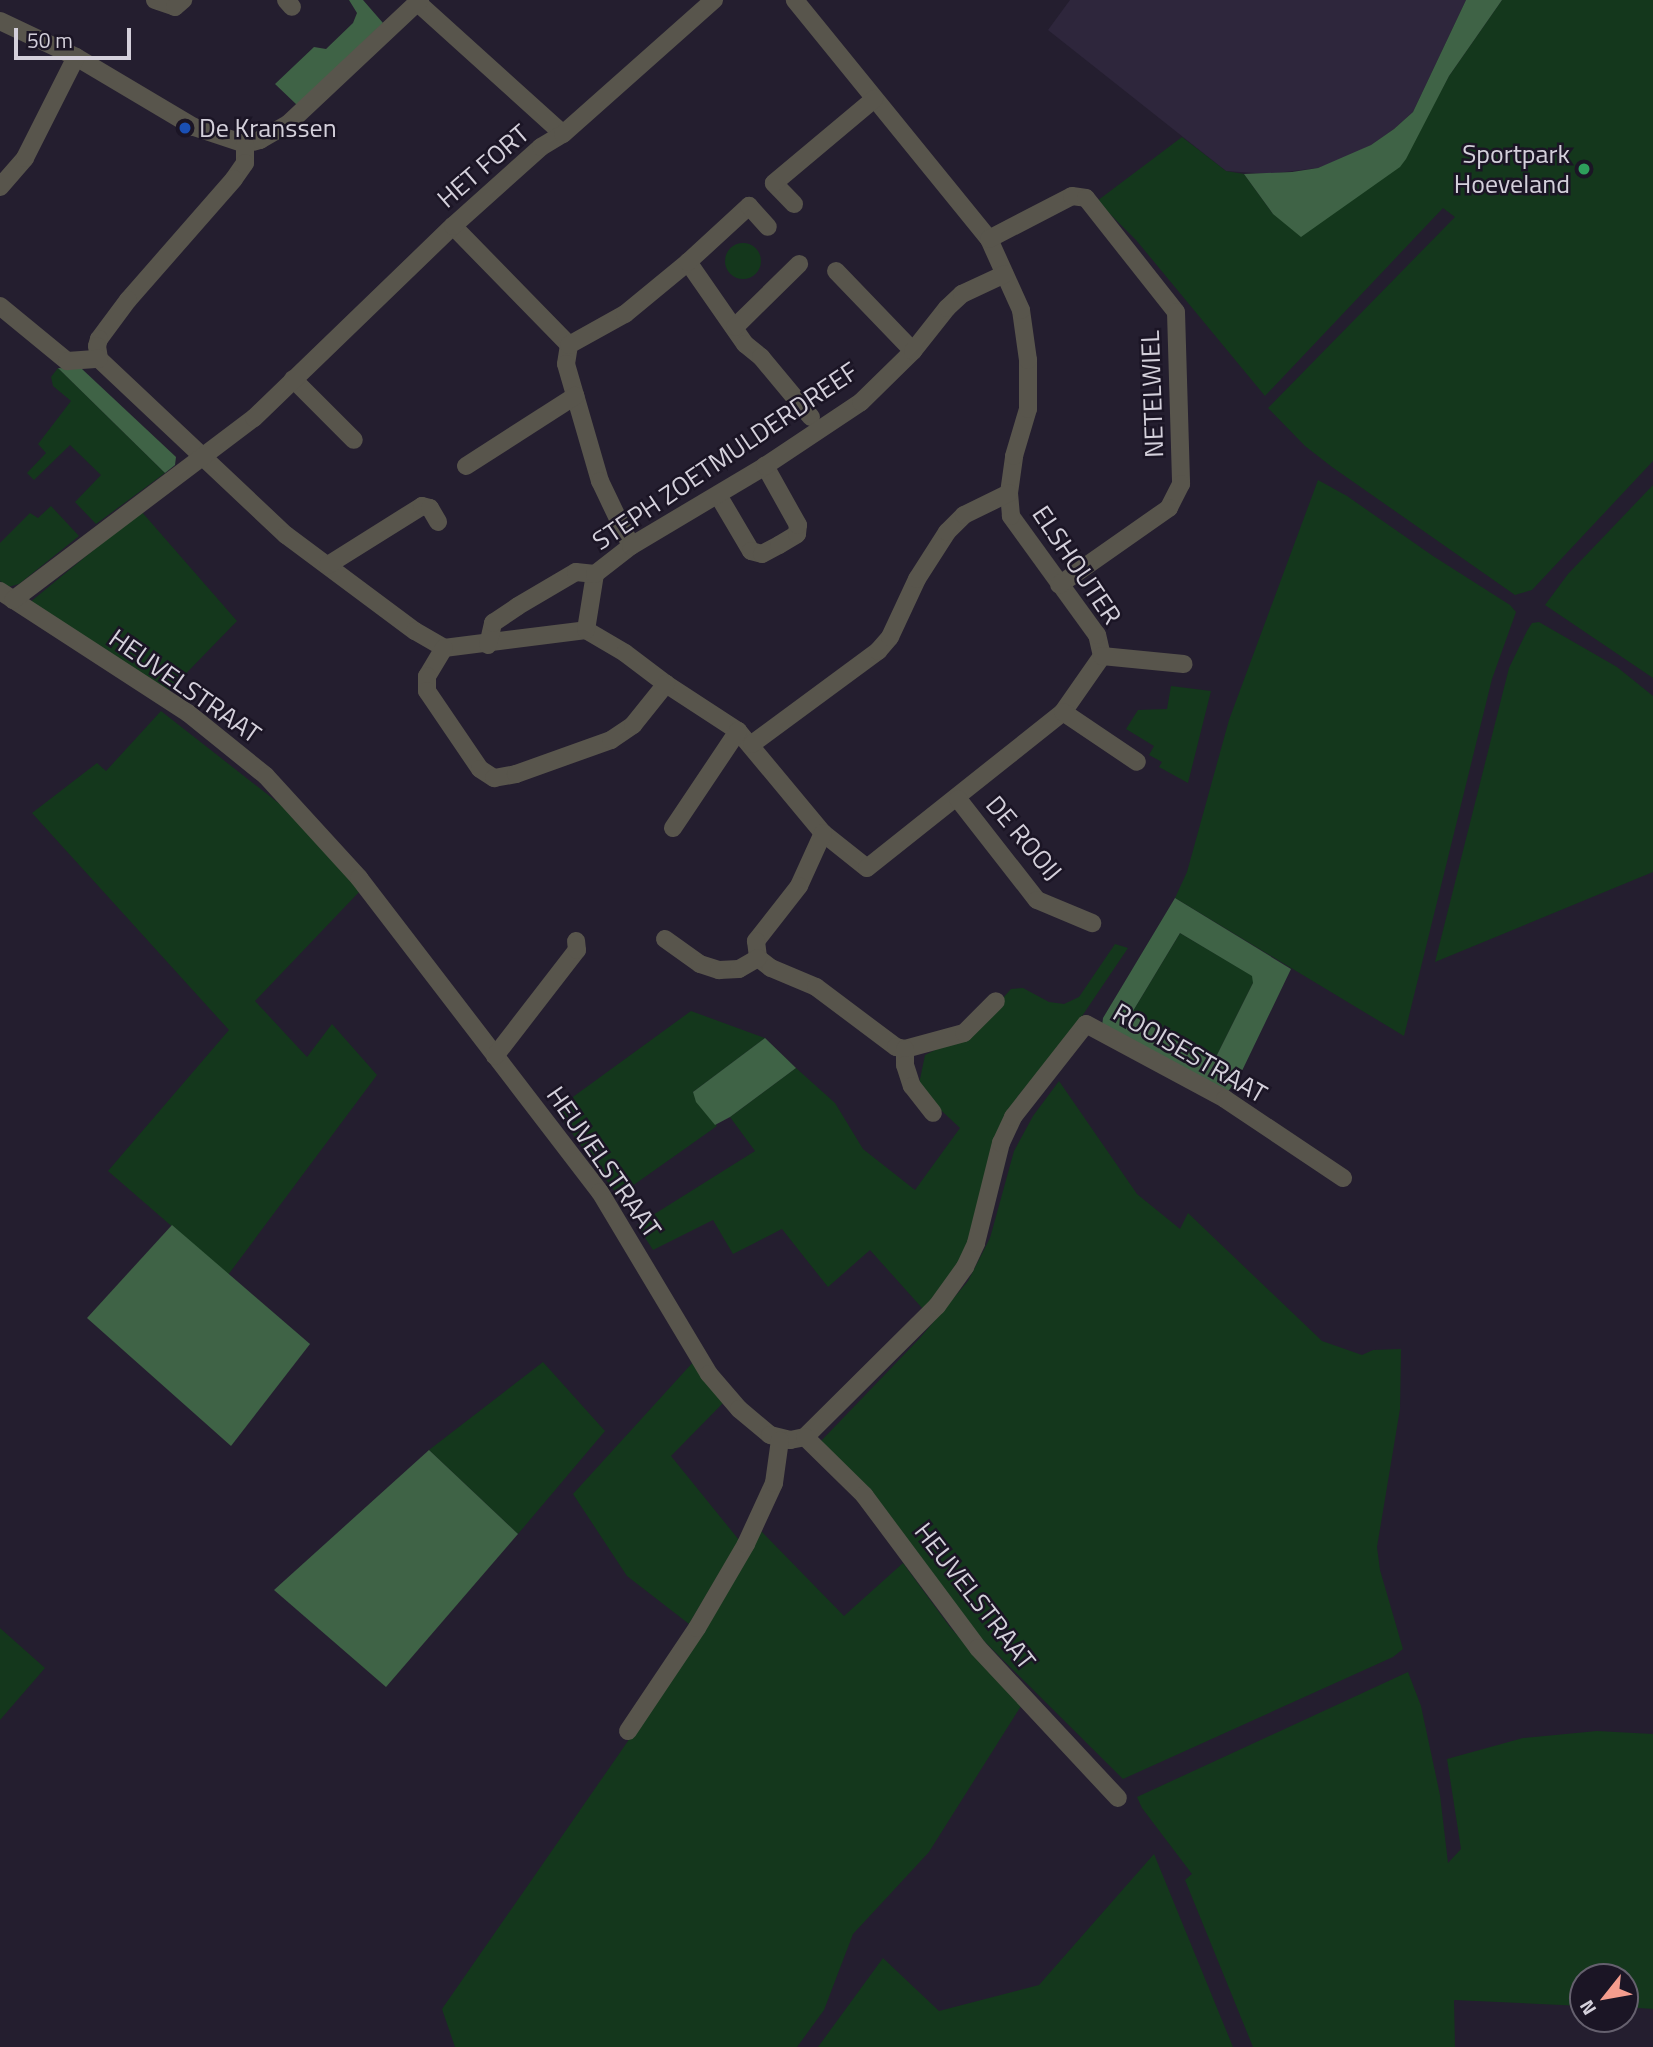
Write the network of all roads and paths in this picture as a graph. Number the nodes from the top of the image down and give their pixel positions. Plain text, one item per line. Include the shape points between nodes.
1 (155, 0) edge
2 (183, 0) edge
3 (714, 0) edge
4 (795, 0) edge
5 (419, 2) edge
6 (0, 21) edge
7 (76, 57) junction
8 (874, 99) junction
9 (562, 134) junction
10 (245, 144) junction
11 (0, 187) edge
12 (794, 204) dead end
13 (453, 226) junction
14 (768, 227) dead end
15 (989, 239) junction
16 (688, 262) junction
17 (799, 264) dead end
18 (836, 271) dead end
19 (1005, 274) junction
20 (0, 306) edge
21 (735, 327) junction
22 (569, 345) junction
23 (914, 351) junction
24 (99, 359) junction
25 (293, 379) junction
26 (575, 396) junction
27 (811, 417) dead end
28 (354, 440) dead end
29 (200, 457) junction
30 (466, 466) dead end
31 (765, 466) junction
32 (1009, 493) junction
33 (718, 495) junction
34 (438, 522) dead end
35 (631, 545) junction
36 (328, 565) junction
37 (595, 575) junction
38 (1059, 585) junction
39 (7, 596) edge
40 (586, 630) junction
41 (488, 645) junction
42 (444, 648) junction
43 (1102, 656) junction
44 (1184, 664) dead end
45 (666, 684) junction
46 (1063, 712) junction
47 (738, 731) junction
48 (752, 744) junction
49 (1137, 762) dead end
50 (958, 799) junction
51 (673, 828) dead end
52 (823, 833) junction
53 (1092, 923) dead end
54 (666, 939) dead end
55 (576, 941) dead end
56 (758, 958) junction
57 (996, 1001) dead end
58 (905, 1049) junction
59 (495, 1056) junction
60 (933, 1113) dead end
61 (1343, 1178) dead end
62 (805, 1437) junction
63 (780, 1440) junction
64 (628, 1731) dead end
65 (1118, 1798) dead end

1 - 2 street via 175,7
3 - 9 street, HET FORT
4 - 8 street, ELSHOUTER
5 - 9 street
5 - 10 street via 289,123
6 - 7 street
7 - 10 street via 194,127
7 - 11 street via 24,158
8 - 12 street via 775,183
8 - 15 street, ELSHOUTER
9 - 13 street, HET FORT via 541,147
10 - 24 street via 245,163 234,179 99,339
13 - 22 street
13 - 25 street, HET FORT
14 - 16 street via 748,206
15 - 19 street, ELSHOUTER
15 - 38 street, NETELWIEL via 1072,196 1086,198 1176,312 1181,484 1169,508
16 - 21 street
16 - 22 street via 625,314
17 - 21 street
18 - 23 street
19 - 23 street, STEPH ZOETMULDERDREEF via 961,295
19 - 32 street, ELSHOUTER via 1021,310 1028,360 1028,409
20 - 24 street via 67,361
21 - 27 street
22 - 26 street via 566,364
23 - 31 street, STEPH ZOETMULDERDREEF via 861,402
24 - 29 street
25 - 28 street
25 - 29 street, HET FORT via 254,418
26 - 30 street
26 - 35 street via 600,481
29 - 36 street via 286,535
29 - 39 street, HET FORT
31 - 33 street, STEPH ZOETMULDERDREEF
31 - 33 street via 798,525 797,534 762,554 751,551
32 - 38 street, ELSHOUTER via 1011,516
32 - 48 street via 964,515 947,533 878,651
33 - 35 street, STEPH ZOETMULDERDREEF
34 - 36 street via 430,509 422,506
35 - 37 street, STEPH ZOETMULDERDREEF
36 - 42 street
37 - 40 street, STEPH ZOETMULDERDREEF
37 - 41 street, STEPH ZOETMULDERDREEF via 576,572 518,606 493,623
38 - 43 street, ELSHOUTER via 1097,635
39 - 59 street, HEUVELSTRAAT via 188,713 266,776 359,877
40 - 41 street
40 - 45 street
41 - 42 street
42 - 45 street via 427,676 427,691 480,769 494,778 611,740 633,725
43 - 44 street
43 - 46 street, ELSHOUTER
45 - 47 street
46 - 49 street
46 - 50 street, ELSHOUTER
47 - 48 street
47 - 51 street
48 - 52 street
50 - 52 street, ELSHOUTER via 867,868
50 - 53 street, DE ROOIJ via 1037,900
52 - 56 street via 799,886 755,940
54 - 56 street via 700,964 719,970 739,969
55 - 59 street via 577,950
56 - 58 street via 816,987 896,1047
57 - 58 street via 964,1034
58 - 60 street via 912,1086
59 - 63 street, HEUVELSTRAAT via 600,1192 709,1374 739,1409
61 - 62 street, ROOISESTRAAT via 1225,1099 1086,1024 1013,1117 1001,1143 976,1243 965,1268 937,1306
62 - 63 street
62 - 65 street, HEUVELSTRAAT via 864,1495 978,1648
63 - 64 street via 774,1483 746,1544

